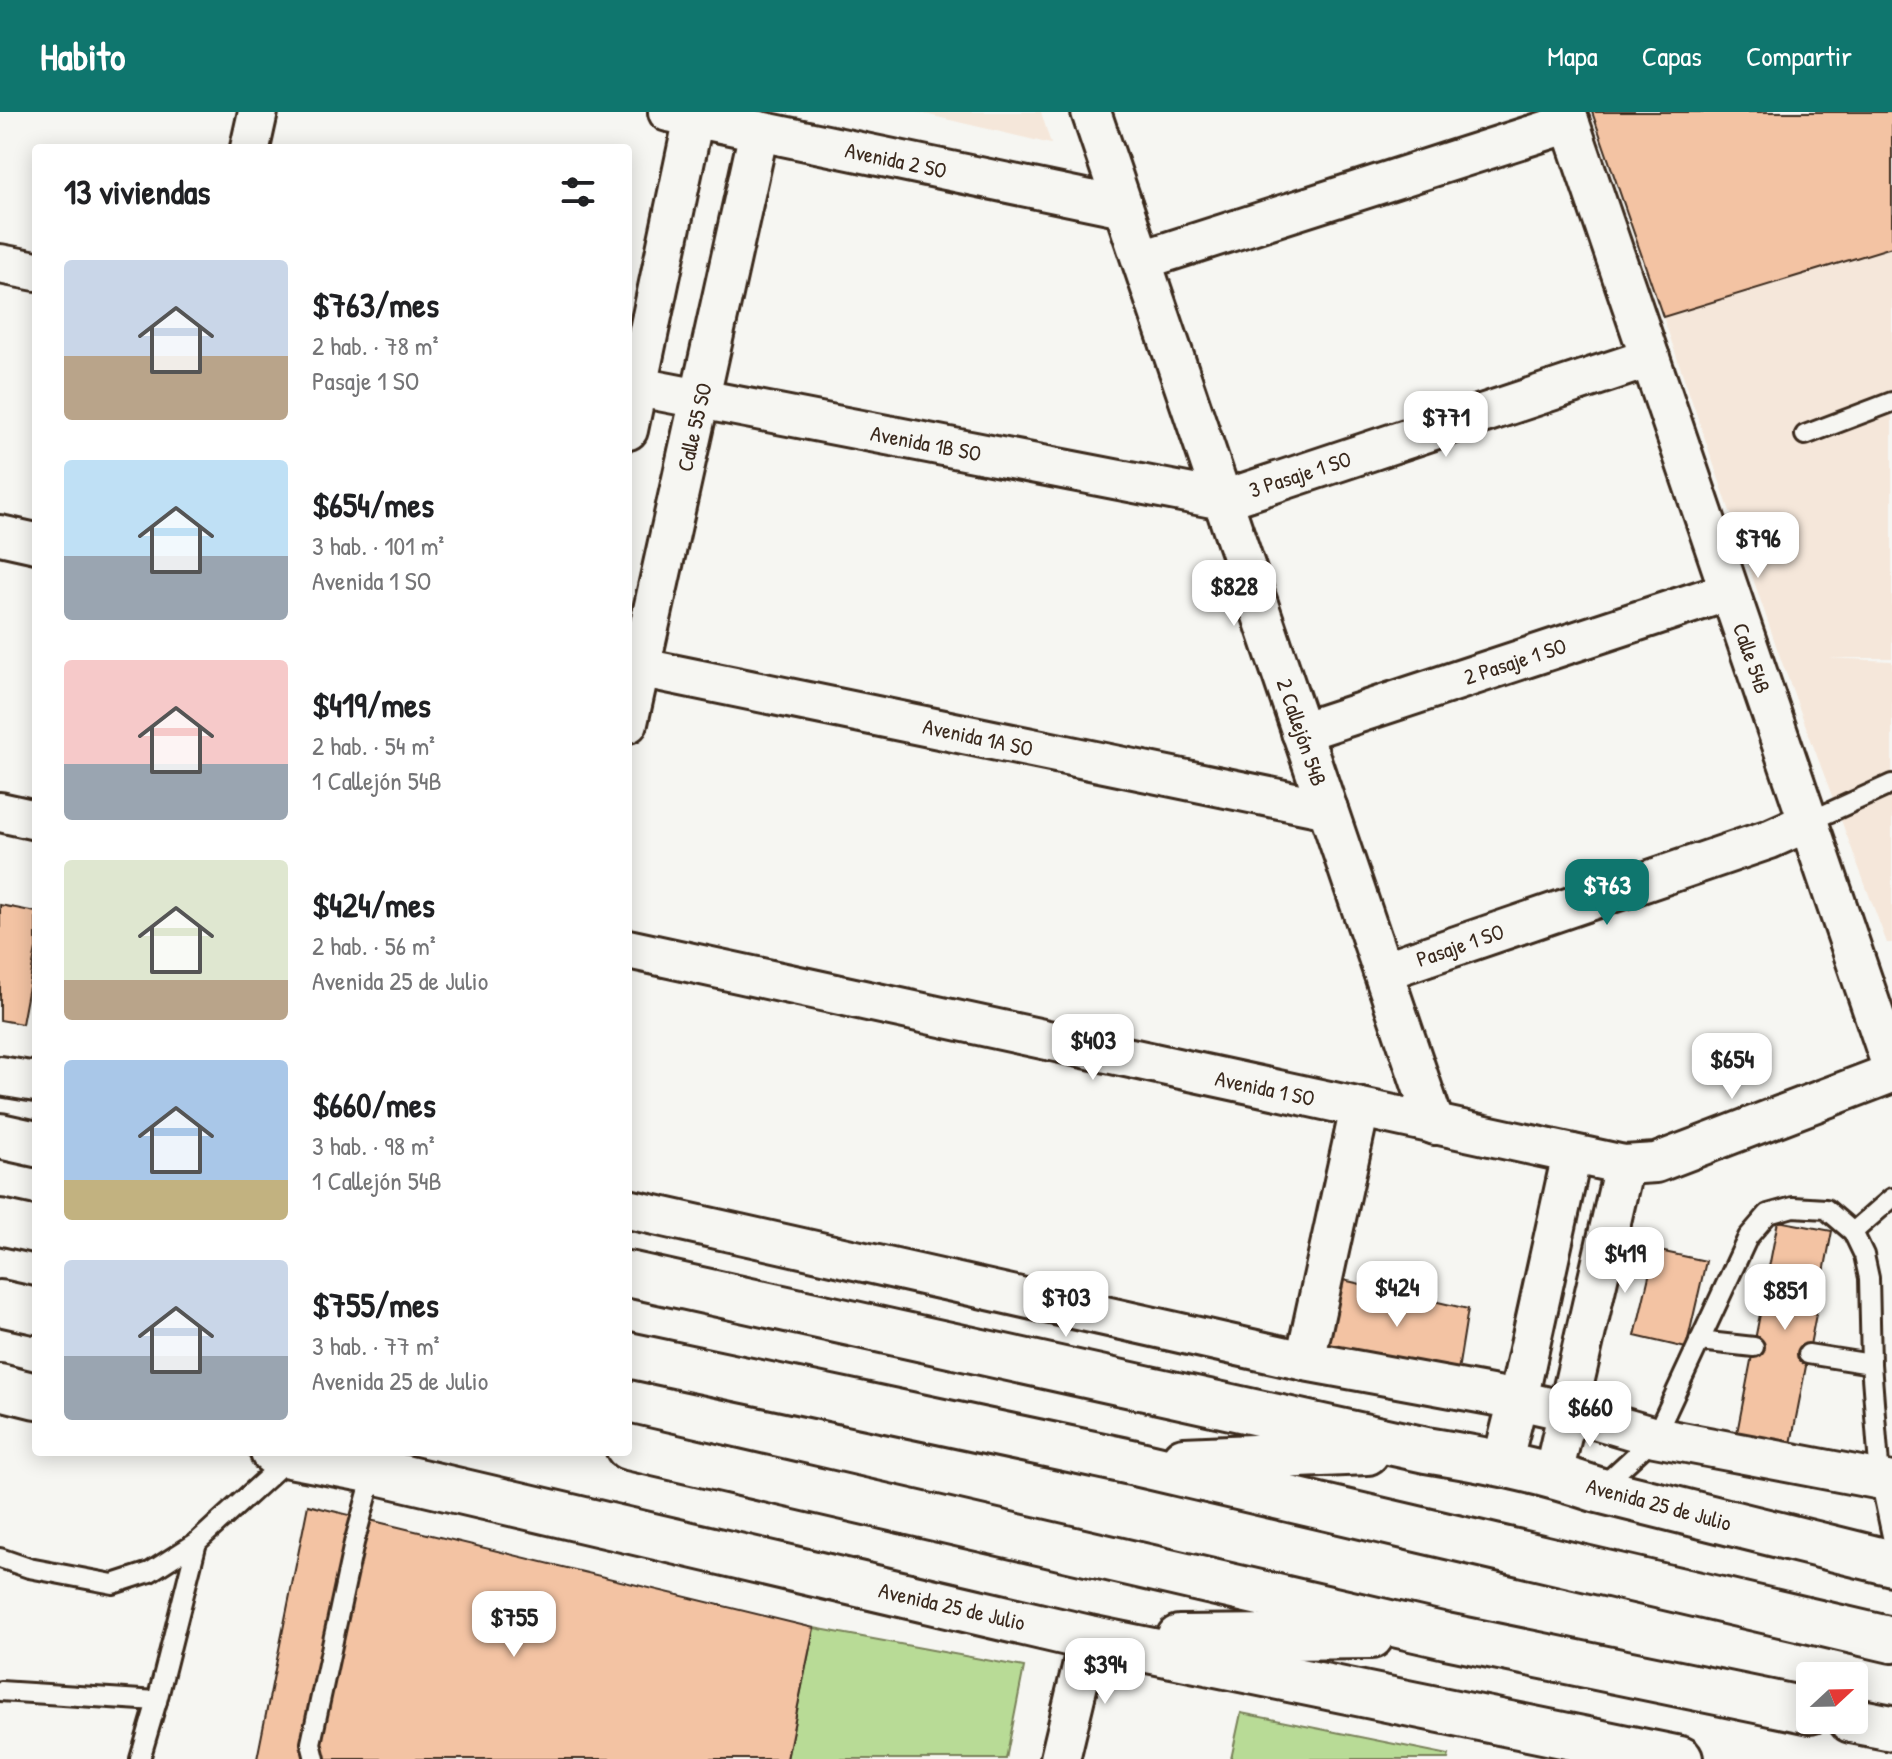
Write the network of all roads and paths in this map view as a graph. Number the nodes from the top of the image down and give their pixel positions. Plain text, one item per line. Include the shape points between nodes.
1 (258, 112) edge
2 (1091, 112) edge
3 (681, 115) edge
4 (1568, 118) edge
5 (759, 131) junction
6 (251, 144) edge
7 (1123, 207) junction
8 (1142, 260) junction
9 (0, 264) edge
10 (32, 270) edge
11 (1650, 358) junction
12 (633, 386) edge
13 (700, 399) junction
14 (1892, 402) edge
15 (1805, 435) dead end
16 (1223, 500) junction
17 (0, 535) edge
18 (32, 542) edge
19 (1729, 591) junction
20 (634, 666) edge
21 (1301, 732) junction
22 (1892, 784) edge
23 (1328, 809) junction
24 (0, 812) edge
25 (32, 819) edge
26 (1808, 822) junction
27 (632, 950) edge
28 (1383, 971) junction
29 (1892, 1070) edge
30 (0, 1076) edge
31 (32, 1081) edge
32 (1360, 1108) junction
33 (1435, 1125) junction
34 (0, 1136) edge
35 (32, 1143) edge
36 (1572, 1154) junction
37 (1624, 1165) junction
38 (1892, 1198) edge
39 (632, 1210) edge
40 (0, 1222) edge
41 (32, 1229) edge
42 (1853, 1232) junction
43 (632, 1275) edge
44 (0, 1303) edge
45 (32, 1310) edge
46 (1699, 1341) junction
47 (1754, 1347) dead end
48 (1808, 1354) dead end
49 (632, 1356) edge
50 (1305, 1361) junction
51 (1871, 1364) junction
52 (0, 1387) edge
53 (32, 1395) edge
54 (1518, 1400) junction
55 (1567, 1411) junction
56 (1655, 1437) junction
57 (632, 1448) edge
58 (1426, 1450) junction
59 (280, 1456) edge
60 (293, 1456) edge
61 (1131, 1462) junction
62 (1502, 1463) junction
63 (374, 1471) junction
64 (1553, 1475) junction
65 (1886, 1480) edge
66 (1598, 1490) junction
67 (1892, 1536) edge
68 (197, 1542) junction
69 (0, 1558) edge
70 (1892, 1563) edge
71 (1446, 1636) junction
72 (1089, 1638) junction
73 (1892, 1640) edge
74 (0, 1691) edge
75 (157, 1701) junction
76 (1796, 1708) edge
77 (1868, 1723) edge
78 (1892, 1728) edge
79 (140, 1759) edge
80 (315, 1759) edge
81 (1060, 1759) edge
82 (1680, 1759) edge

1 - 6 street
2 - 7 street, 2 Callejón 54B
3 - 5 street, Avenida 2 SO
3 - 12 street
4 - 8 street
4 - 11 street, Calle 54B
5 - 7 street, Avenida 2 SO
5 - 13 street, Calle 55 SO
7 - 8 street, 2 Callejón 54B
8 - 16 street, 2 Callejón 54B
9 - 10 street
11 - 16 street, 3 Pasaje 1 SO
11 - 19 street, Calle 54B
12 - 13 street, Avenida 1B SO
13 - 16 street, Avenida 1B SO
13 - 20 street, Calle 55 SO
14 - 15 lane
16 - 21 street, 2 Callejón 54B
17 - 18 street
19 - 21 street, 2 Pasaje 1 SO
19 - 26 street, Calle 54B
20 - 23 street, Avenida 1A SO
21 - 23 street, 2 Callejón 54B
22 - 26 lane
23 - 28 street, 2 Callejón 54B
24 - 25 street
26 - 28 street, Pasaje 1 SO
26 - 29 street, Calle 54B
27 - 32 street, Avenida 1 SO
28 - 33 street, 2 Callejón 54B
29 - 37 street, Avenida 1 SO via 1656,1163
30 - 31 street
32 - 33 street, Avenida 1 SO
32 - 50 street
33 - 36 street, Avenida 1 SO
34 - 35 main road
36 - 37 street, Avenida 1 SO
36 - 54 street
37 - 55 street
38 - 42 lane
39 - 50 street
40 - 41 main road
42 - 46 lane via 1826,1209 1793,1207 1768,1214 1748,1237
42 - 51 lane via 1869,1278
43 - 58 main road, Avenida 25 de Julio
44 - 45 main road
46 - 47 lane
46 - 56 lane
48 - 51 lane
49 - 61 main road
50 - 54 street
51 - 65 lane
52 - 53 main road
54 - 55 street
54 - 62 street
55 - 56 street
55 - 64 street
56 - 65 street
56 - 66 lane
57 - 71 main road
58 - 61 main road
58 - 62 main road, Avenida 25 de Julio
59 - 68 lane
60 - 63 main road, Avenida 25 de Julio
61 - 73 main road
62 - 64 main road, Avenida 25 de Julio
63 - 72 main road, Avenida 25 de Julio
63 - 80 lane via 311,1743
64 - 66 main road, Avenida 25 de Julio
65 - 67 lane
66 - 70 main road, Avenida 25 de Julio
68 - 69 lane via 150,1572 113,1584
68 - 75 lane
71 - 72 main road
71 - 76 main road
72 - 81 street
72 - 82 main road, Avenida 25 de Julio
74 - 75 lane
75 - 79 lane
77 - 78 main road

